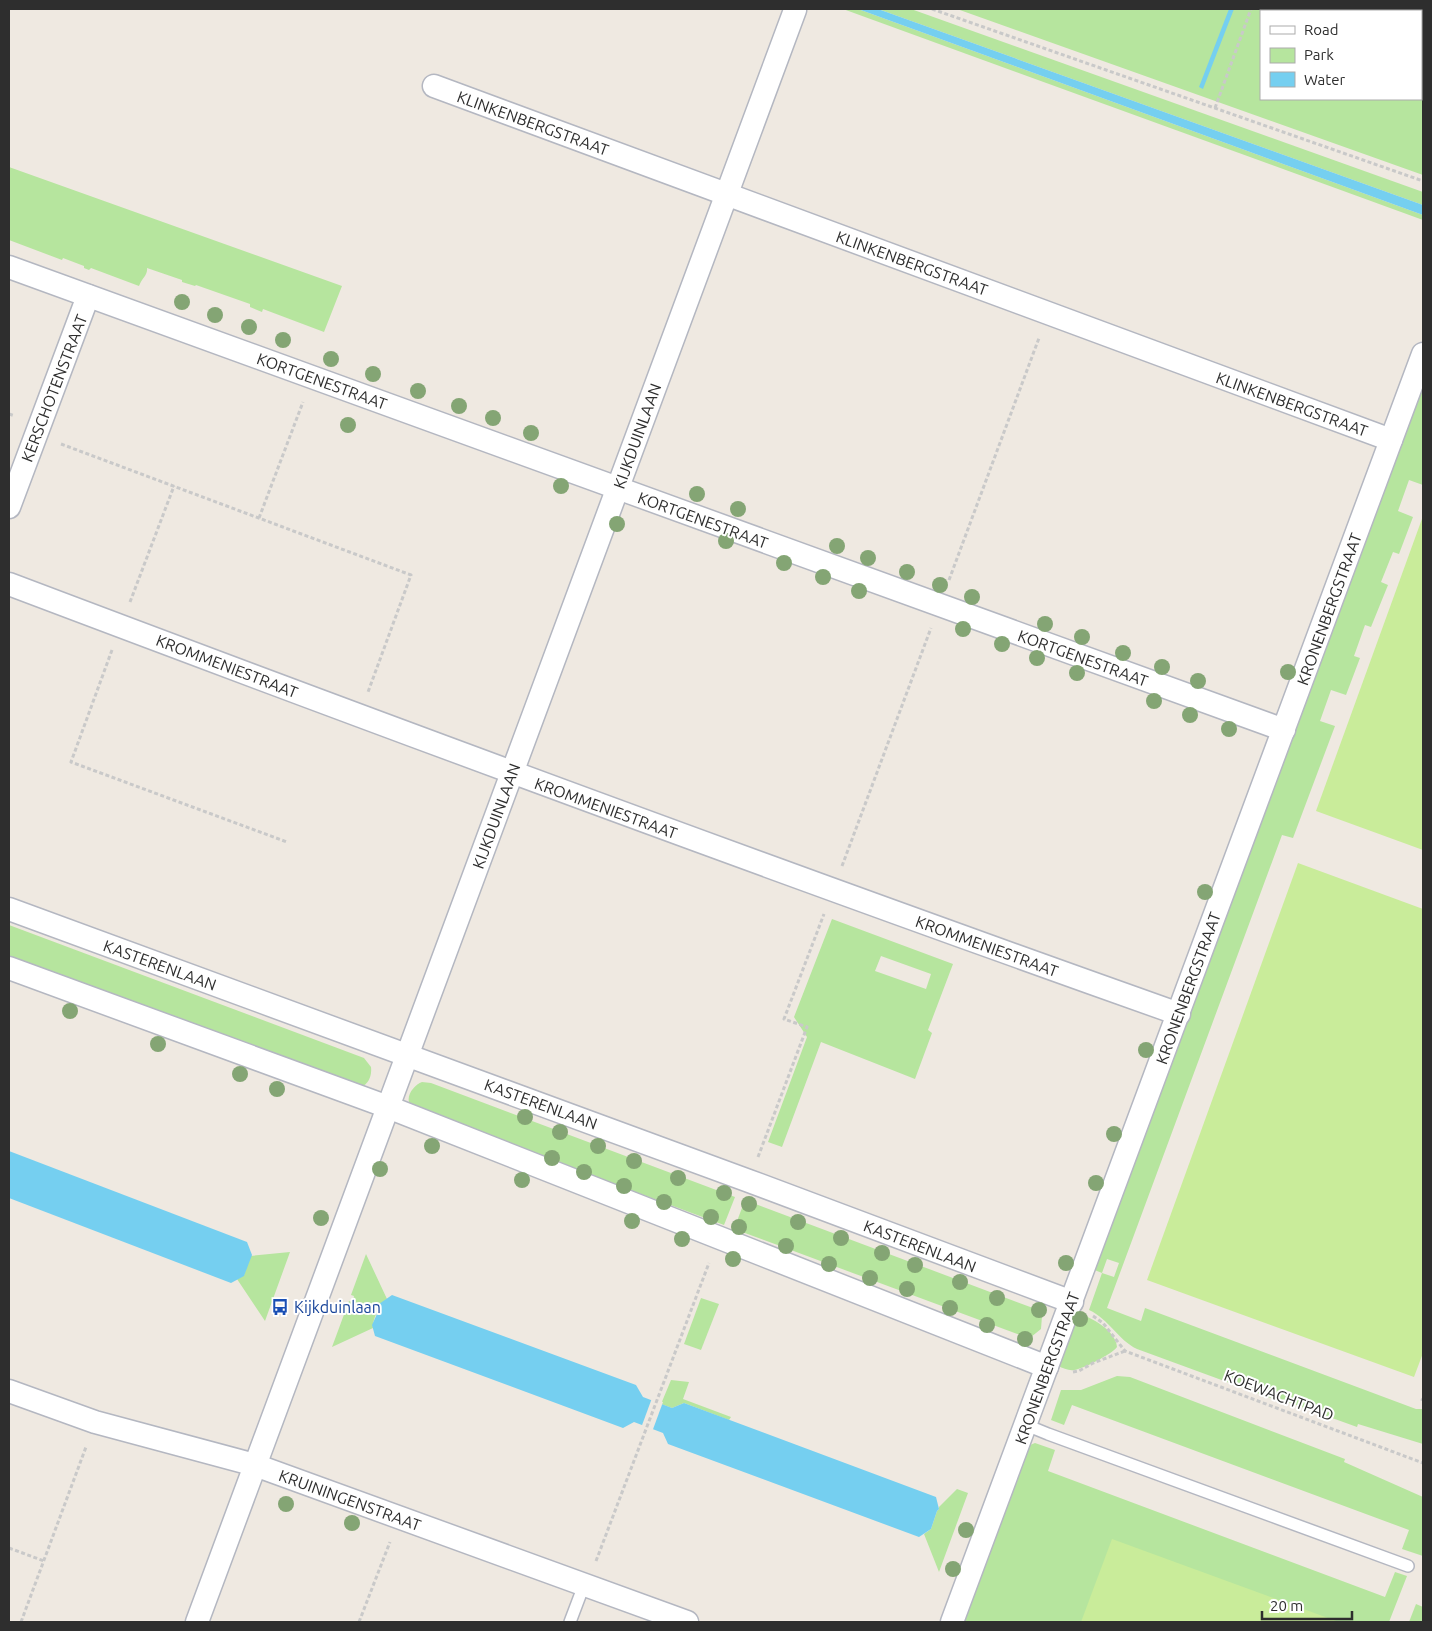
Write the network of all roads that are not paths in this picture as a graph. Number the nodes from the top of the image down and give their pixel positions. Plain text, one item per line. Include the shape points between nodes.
1 (795, 10) edge
2 (434, 86) dead end
3 (726, 195) junction
4 (9, 267) edge
5 (88, 296) junction
6 (1423, 354) edge
7 (1391, 440) junction
8 (618, 489) junction
9 (9, 507) edge
10 (9, 584) edge
11 (1284, 730) junction
12 (512, 773) junction
13 (9, 909) edge
14 (9, 968) edge
15 (1178, 1014) junction
16 (408, 1056) junction
17 (388, 1107) junction
18 (1072, 1302) junction
19 (1048, 1367) junction
20 (9, 1391) edge
21 (1026, 1425) junction
22 (255, 1466) junction
23 (1408, 1566) dead end
24 (584, 1584) junction
25 (197, 1622) edge
26 (570, 1622) edge
27 (687, 1622) edge
28 (952, 1622) edge

1 - 3 street, KIJKDUINLAAN
2 - 3 street, KLINKENBERGSTRAAT
3 - 7 street, KLINKENBERGSTRAAT
3 - 8 street, KIJKDUINLAAN
4 - 5 street, KORTGENESTRAAT
5 - 8 street, KORTGENESTRAAT
5 - 9 street, KERSCHOTENSTRAAT
6 - 7 street, KRONENBERGSTRAAT
7 - 11 street, KRONENBERGSTRAAT
8 - 11 street, KORTGENESTRAAT
8 - 12 street, KIJKDUINLAAN
10 - 12 street, KROMMENIESTRAAT
11 - 15 street, KRONENBERGSTRAAT
12 - 15 street, KROMMENIESTRAAT
12 - 16 street, KIJKDUINLAAN
13 - 16 street, KASTERENLAAN
14 - 17 street
15 - 18 street, KRONENBERGSTRAAT
16 - 17 street, KIJKDUINLAAN
16 - 18 street, KASTERENLAAN
17 - 19 street
17 - 22 street, KIJKDUINLAAN
18 - 19 street, KRONENBERGSTRAAT
19 - 21 street, KRONENBERGSTRAAT
20 - 22 street, KRUININGENSTRAAT via 95,1422
21 - 23 lane
21 - 28 street, KRONENBERGSTRAAT
22 - 24 street, KRUININGENSTRAAT
22 - 25 street, KIJKDUINLAAN
24 - 26 lane
24 - 27 street, KRUININGENSTRAAT

